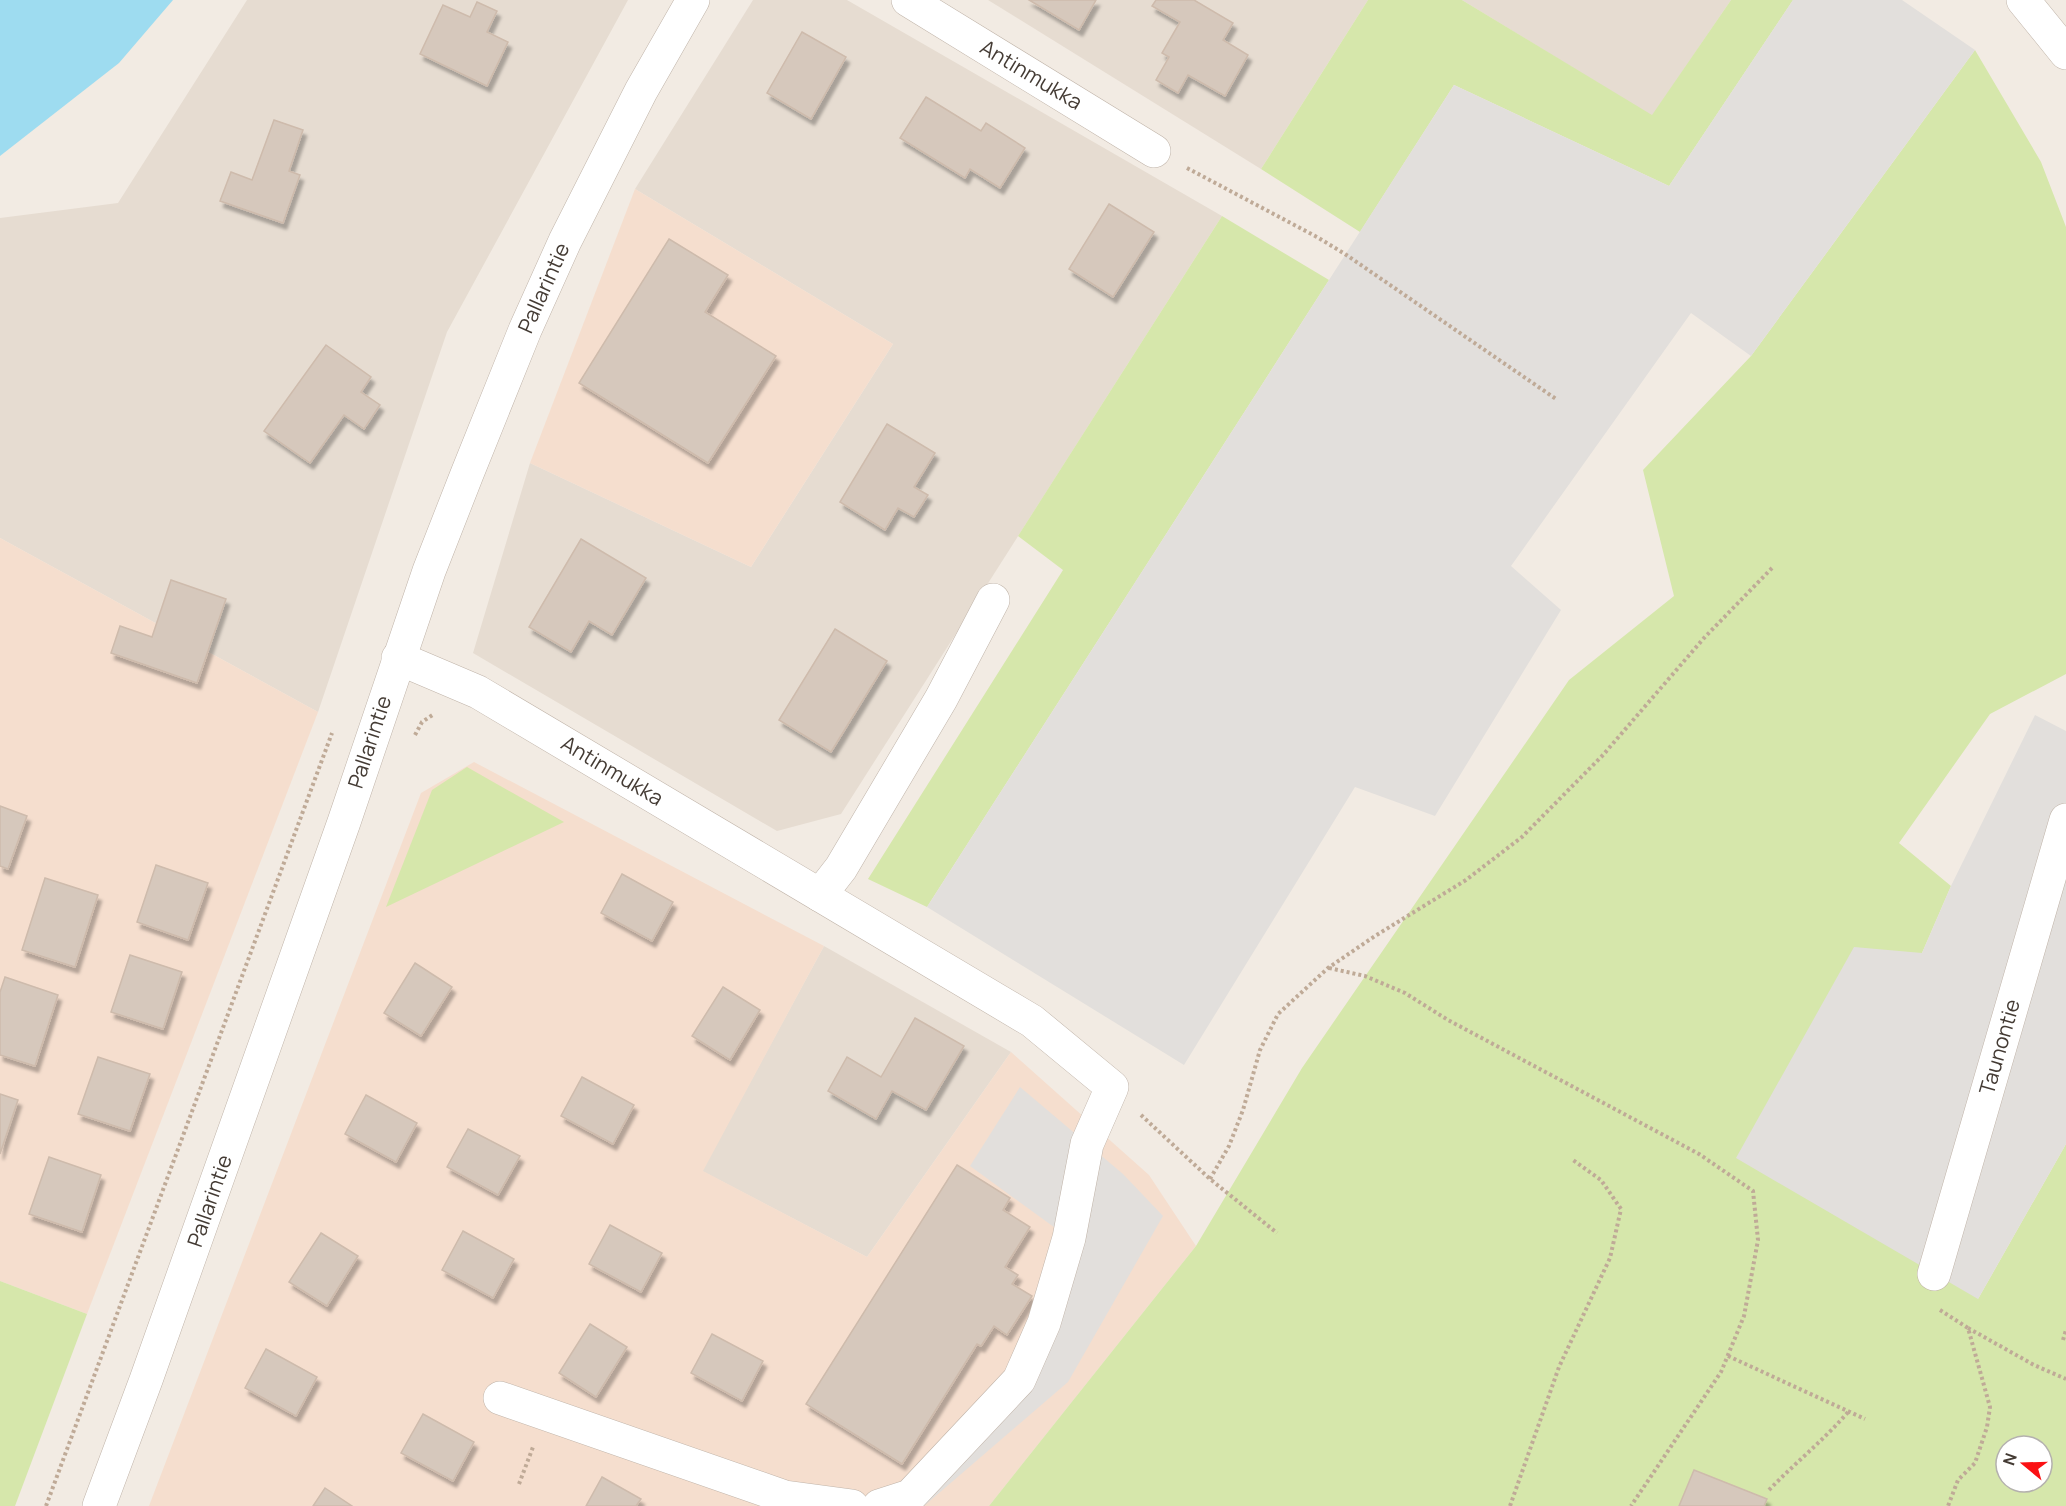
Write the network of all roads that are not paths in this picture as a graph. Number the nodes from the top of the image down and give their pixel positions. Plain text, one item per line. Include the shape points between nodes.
1 (693, 0) edge
2 (908, 0) edge
3 (2023, 0) edge
4 (2066, 53) edge
5 (1154, 151) road end
6 (993, 600) dead end
7 (398, 658) junction
8 (2066, 820) edge
9 (820, 895) junction
10 (1934, 1274) dead end
11 (500, 1398) dead end
12 (99, 1506) edge
13 (852, 1506) edge
14 (879, 1506) edge

1 - 7 street, Pallarintie via 601,166 530,320 458,495
2 - 5 street, Antinmukka
3 - 4 street
6 - 9 street via 941,699 841,868
7 - 9 street, Antinmukka via 478,692
7 - 12 street, Pallarintie via 344,822
8 - 10 street, Taunontie
9 - 14 street, Antinmukka via 1032,1021 1112,1088 1087,1144 1069,1238 1044,1323 1019,1380 910,1496
11 - 13 street via 785,1497

